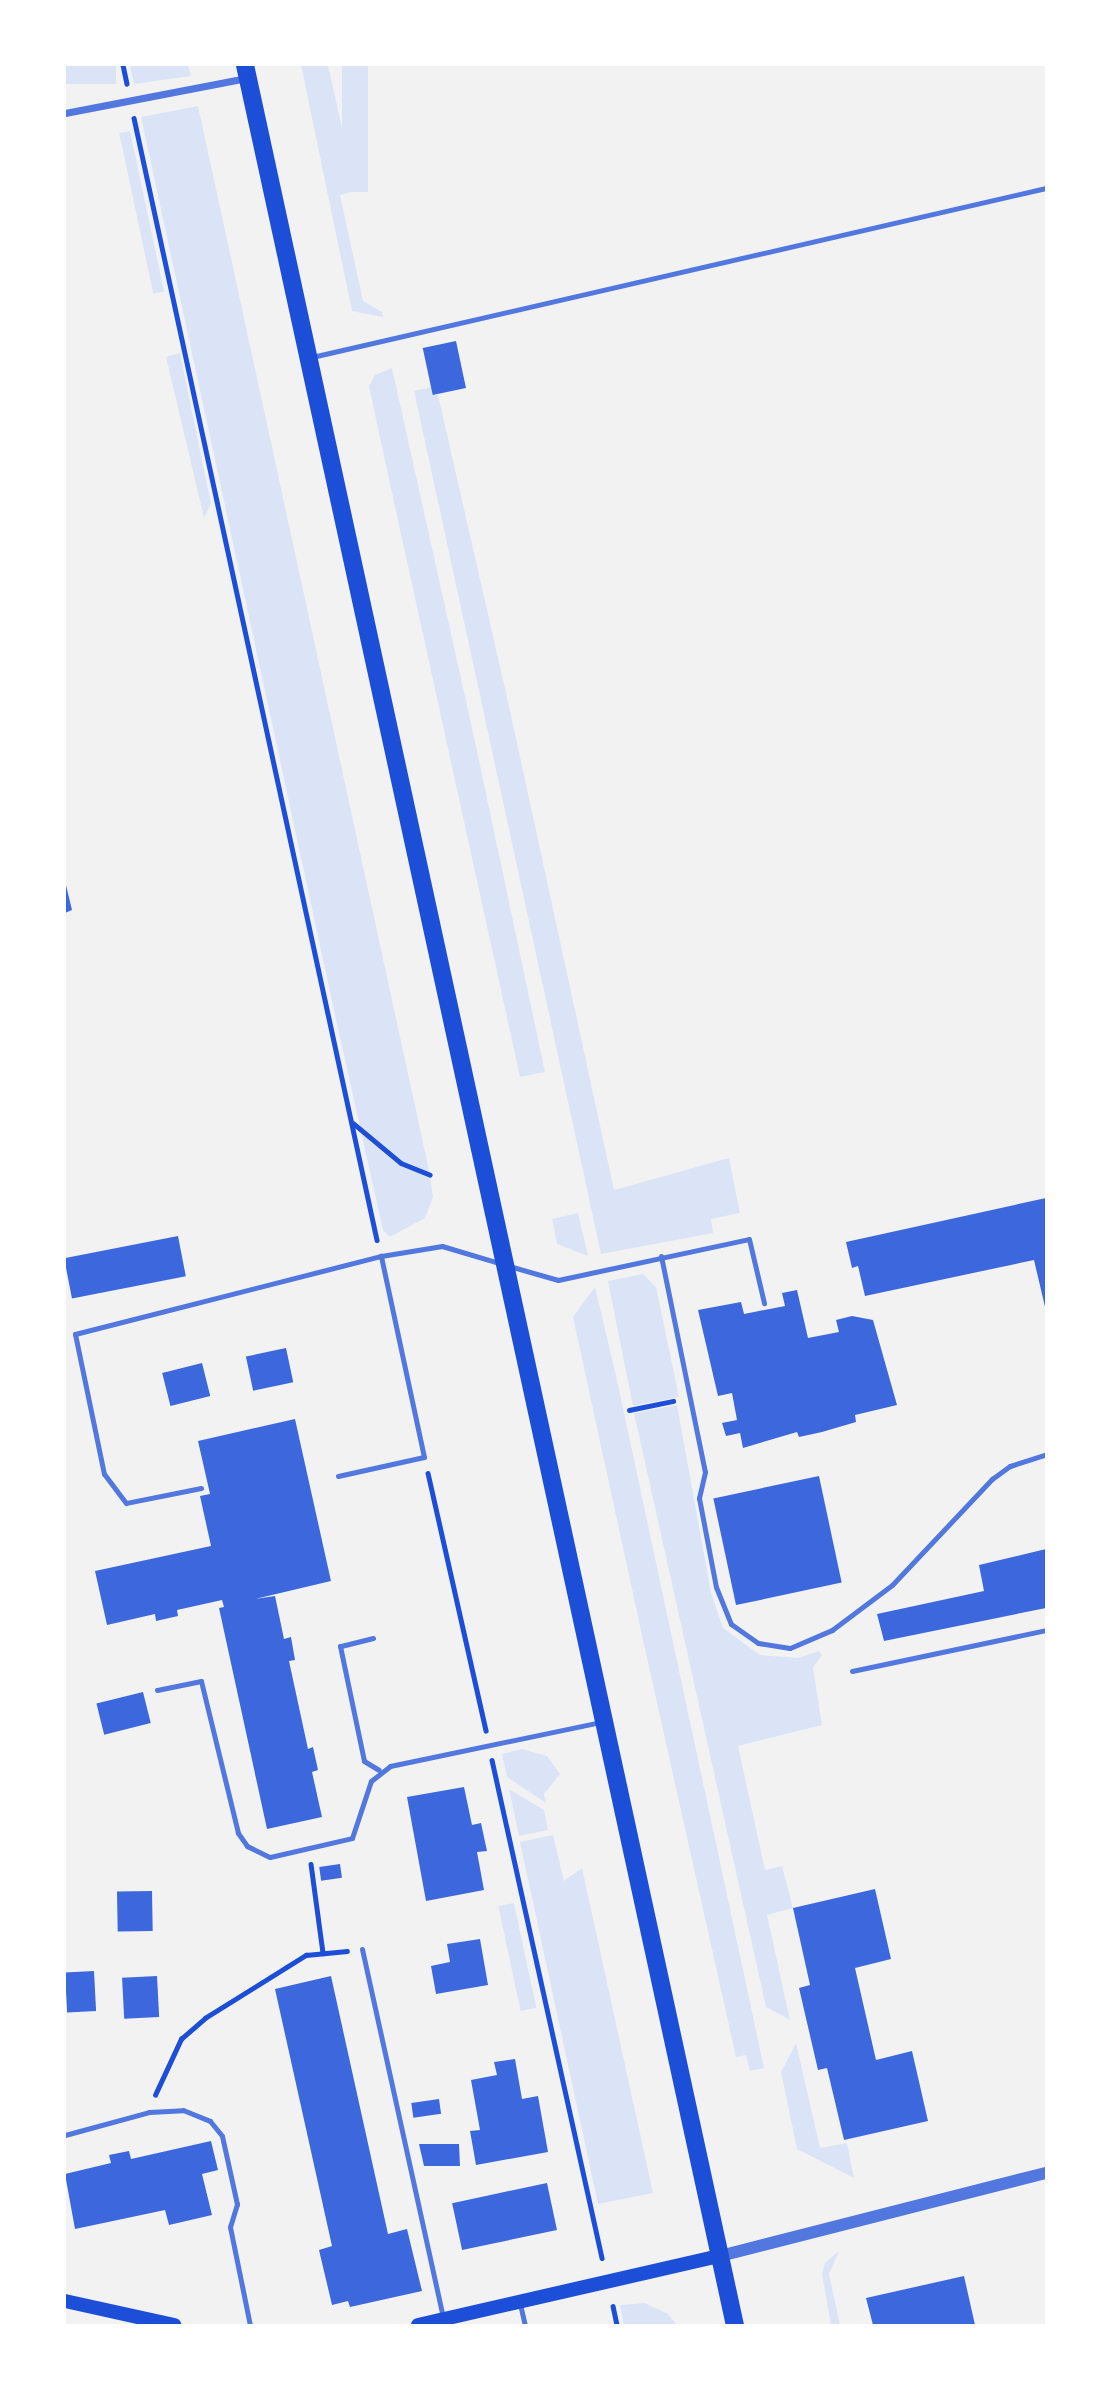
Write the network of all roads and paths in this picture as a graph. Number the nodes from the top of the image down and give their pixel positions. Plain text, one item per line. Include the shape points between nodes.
1 (123, 65) edge
2 (246, 72) edge
3 (127, 84) dead end
4 (65, 113) edge
5 (134, 118) dead end
6 (1046, 188) edge
7 (309, 357) junction
8 (352, 1123) junction
9 (430, 1175) dead end
10 (381, 1256) junction
11 (661, 1256) junction
12 (506, 1265) junction
13 (764, 1303) dead end
14 (75, 1334) junction
15 (65, 1336) edge
16 (690, 1398) junction
17 (629, 1410) dead end
18 (1046, 1454) edge
19 (424, 1457) junction
20 (338, 1476) dead end
21 (201, 1488) dead end
22 (1046, 1630) edge
23 (373, 1638) dead end
24 (852, 1671) dead end
25 (157, 1690) dead end
26 (607, 1721) junction
27 (489, 1747) junction
28 (379, 1770) junction
29 (309, 1850) junction
30 (362, 1949) dead end
31 (163, 2074) dead end
32 (65, 2135) edge
33 (1046, 2172) edge
34 (720, 2256) junction
35 (602, 2258) dead end
36 (65, 2301) edge
37 (520, 2304) junction
38 (613, 2306) dead end
39 (443, 2320) junction
40 (151, 2323) edge
41 (174, 2325) edge
42 (250, 2325) edge
43 (418, 2325) edge
44 (525, 2325) edge
45 (617, 2325) edge
46 (735, 2325) edge

1 - 3 path
2 - 4 street
2 - 7 main road
5 - 8 path
6 - 7 lane
7 - 12 main road
8 - 9 path via 401,1163
8 - 10 path
10 - 12 lane via 442,1246
10 - 14 lane
10 - 19 lane
11 - 12 lane via 558,1280
11 - 13 lane via 748,1239
11 - 16 lane
12 - 26 main road
14 - 15 lane
14 - 21 lane via 104,1474 126,1503
16 - 17 path
16 - 18 lane via 705,1472 699,1498 716,1587 731,1624 773,1648 810,1643 832,1630 892,1585 992,1479 1010,1466
19 - 20 lane
19 - 27 path
22 - 24 lane
23 - 28 lane via 340,1646 364,1761
25 - 29 lane via 201,1681 238,1833 247,1846 270,1857
26 - 27 lane
26 - 34 main road
27 - 28 lane
27 - 35 path
28 - 29 lane via 352,1838
29 - 31 path via 323,1953 287,1965 205,2018 181,2039
30 - 39 lane
32 - 42 lane via 149,2112 183,2110 210,2121 222,2136 237,2204 230,2227
33 - 34 street
34 - 37 main road
34 - 46 main road
36 - 40 main road
37 - 39 main road
37 - 44 lane
38 - 45 path
39 - 43 main road
40 - 41 main road

